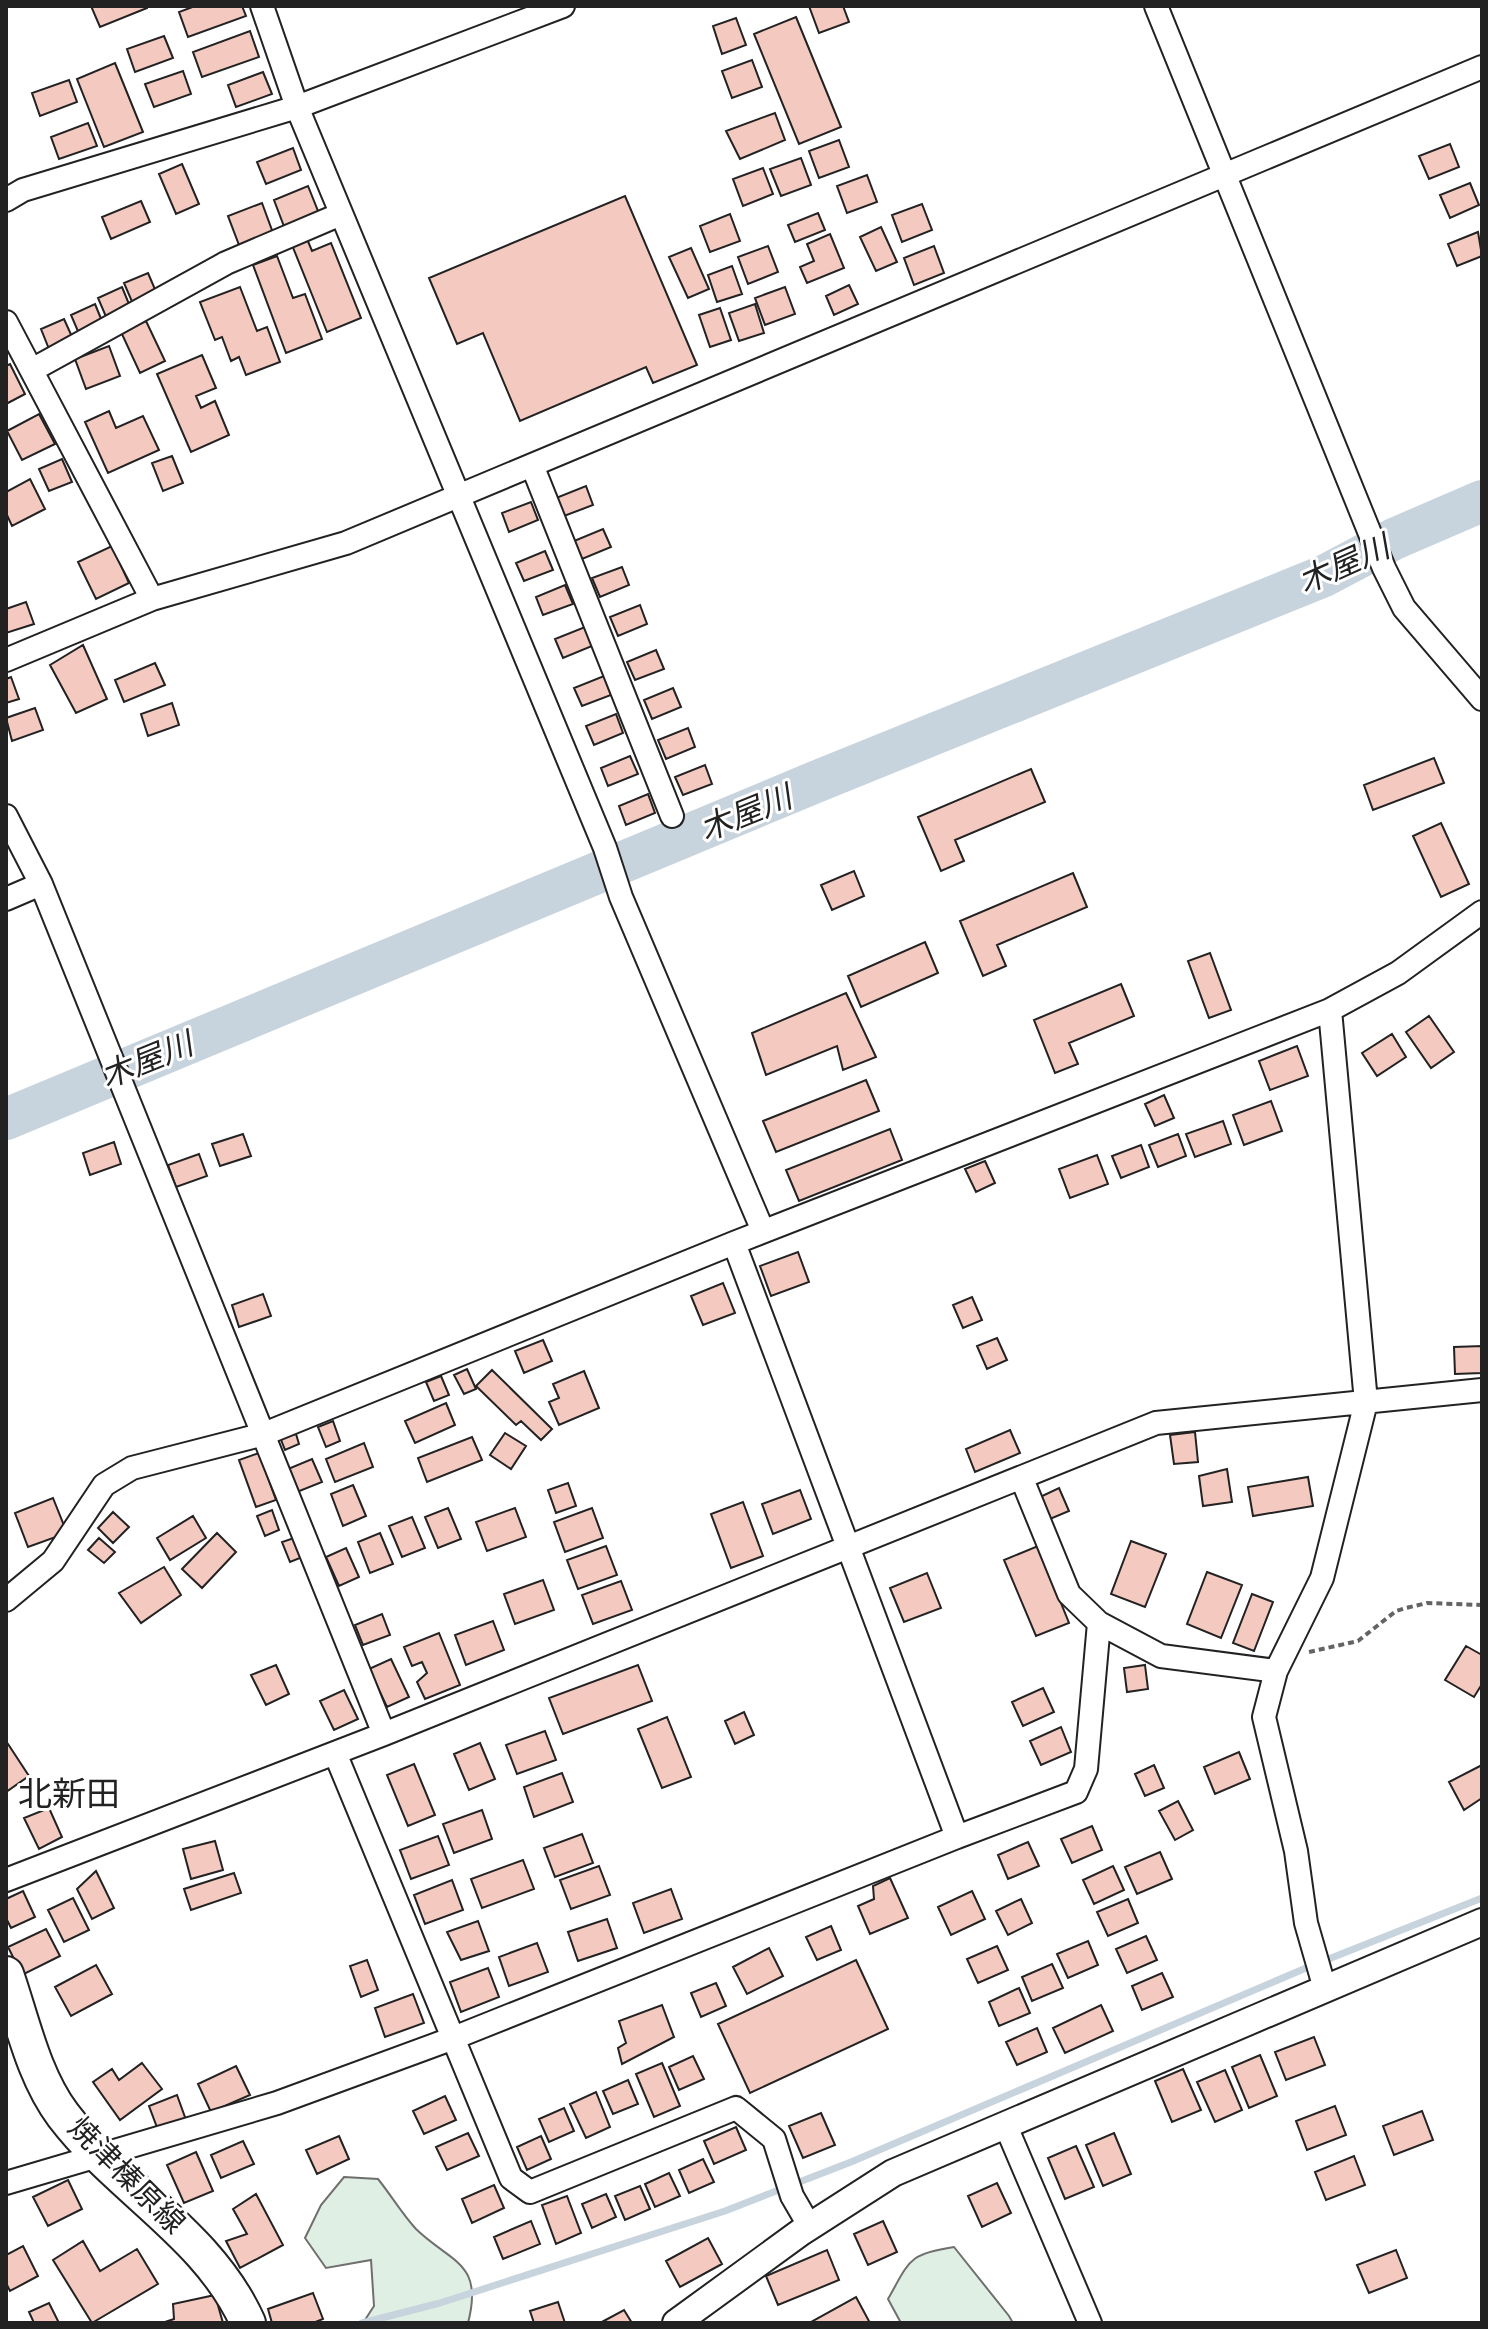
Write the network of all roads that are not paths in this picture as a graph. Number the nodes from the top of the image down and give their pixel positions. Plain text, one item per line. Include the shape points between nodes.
1 (262, 6) edge
2 (563, 6) edge
3 (1156, 6) edge
4 (1482, 67) edge
5 (297, 107) junction
6 (1225, 173) junction
7 (6, 200) edge
8 (341, 214) junction
9 (6, 322) edge
10 (32, 370) junction
11 (532, 465) junction
12 (457, 496) junction
13 (152, 599) junction
14 (6, 660) edge
15 (1482, 699) edge
16 (6, 816) edge
17 (672, 816) dead end
18 (41, 884) junction
19 (6, 899) edge
20 (1482, 912) edge
21 (1330, 1010) junction
22 (763, 1231) junction
23 (734, 1243) junction
24 (1482, 1390) edge
25 (1366, 1402) junction
26 (264, 1434) junction
27 (1022, 1479) junction
28 (847, 1546) junction
29 (6, 1600) edge
30 (1099, 1623) junction
31 (1279, 1663) junction
32 (384, 1734) junction
33 (335, 1753) junction
34 (957, 1837) junction
35 (6, 1880) edge
36 (1482, 1922) edge
37 (6, 1974) edge
38 (1325, 1989) junction
39 (451, 2039) junction
40 (1005, 2124) junction
41 (99, 2156) junction
42 (6, 2183) edge
43 (810, 2227) junction
44 (248, 2323) edge
45 (676, 2323) edge
46 (1090, 2323) edge

1 - 5 street
2 - 5 street
3 - 6 street
4 - 6 street
5 - 7 street via 23,190
5 - 8 street
6 - 11 street
6 - 15 street via 1384,568 1404,608
8 - 10 street via 226,263
8 - 12 street
9 - 10 street
10 - 13 street
11 - 12 street
11 - 17 street
12 - 13 street via 346,543
12 - 22 street
13 - 14 street
16 - 18 street
18 - 19 street
18 - 26 street
20 - 21 street via 1398,973
21 - 22 street
21 - 25 street
22 - 23 street
23 - 26 street
23 - 28 street
24 - 25 street
25 - 27 street via 1156,1423
25 - 31 street via 1322,1578
26 - 29 street via 132,1468 104,1485 53,1561
26 - 32 street
27 - 28 street
27 - 30 street via 1069,1594
28 - 32 street
28 - 34 street
30 - 31 street via 1161,1656
30 - 34 street via 1086,1769 1076,1792
31 - 38 street via 1264,1717 1296,1851 1306,1923
32 - 33 street
33 - 35 street
33 - 39 street
34 - 39 street
36 - 38 street
37 - 41 main road, 焼津榛原線 via 43,2083
38 - 40 street
39 - 41 street via 277,2103
39 - 43 street via 511,2178 530,2192 736,2108 774,2139 792,2196
40 - 43 street via 893,2173
40 - 46 street
41 - 42 street
41 - 44 main road, 焼津榛原線 via 210,2260 234,2291
43 - 45 street

